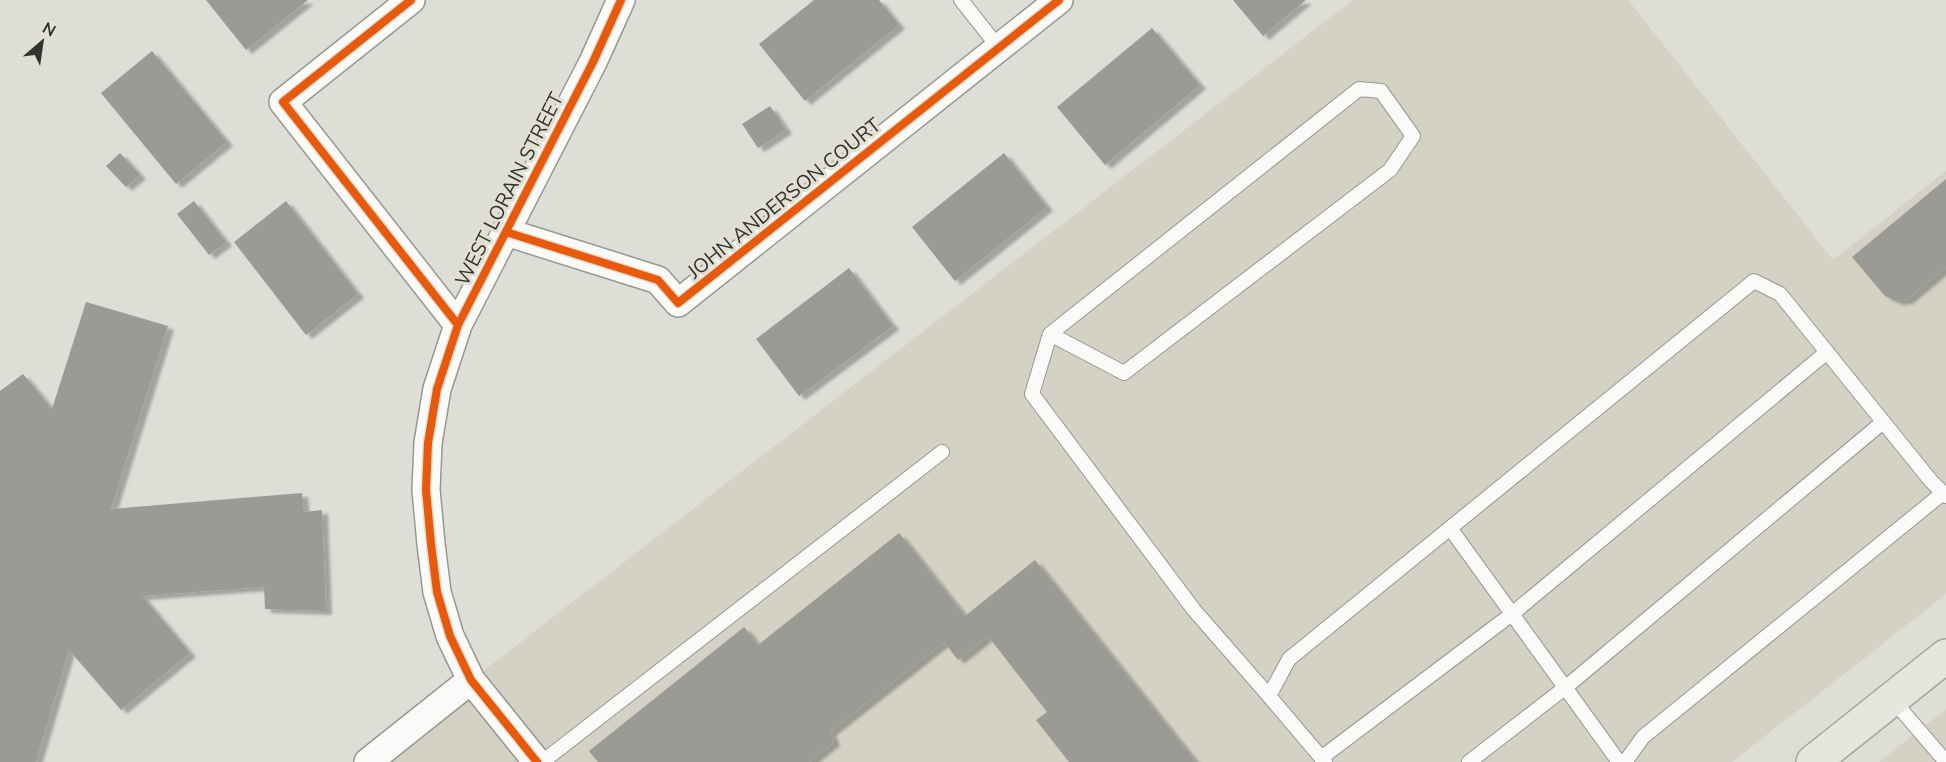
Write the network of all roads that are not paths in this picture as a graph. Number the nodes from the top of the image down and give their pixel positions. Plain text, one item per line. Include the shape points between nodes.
1 (411, 0) edge
2 (621, 0) edge
3 (961, 0) edge
4 (1059, 0) edge
5 (999, 48) junction
6 (506, 232) junction
7 (458, 325) junction
8 (1050, 334) junction
9 (1827, 352) junction
10 (1883, 422) junction
11 (942, 452) dead end
12 (1945, 495) edge
13 (1450, 528) junction
14 (1512, 614) junction
15 (1946, 656) edge
16 (471, 680) junction
17 (1566, 687) junction
18 (1269, 696) junction
19 (1892, 699) junction
20 (1323, 760) edge
21 (368, 762) edge
22 (540, 762) edge
23 (1469, 762) edge
24 (1619, 762) edge
25 (1625, 762) edge
26 (1813, 762) edge
27 (1946, 762) edge

1 - 7 street via 283,102
2 - 6 street, WEST LORAIN STREET
3 - 5 lane
4 - 5 street, JOHN ANDERSON COURT
5 - 6 street, JOHN ANDERSON COURT via 678,303 658,280
6 - 7 street, WEST LORAIN STREET
7 - 16 street, WEST LORAIN STREET via 437,389 428,443 426,489 437,592 450,636
8 - 8 lane via 1359,88 1381,91 1413,136 1390,170 1124,373
8 - 18 lane via 1032,394 1194,610
9 - 10 lane
9 - 13 lane via 1780,294 1754,281
9 - 14 lane
10 - 12 lane
10 - 17 lane
11 - 22 lane
12 - 25 lane via 1643,737
13 - 14 lane
13 - 18 lane via 1289,659
14 - 17 lane
14 - 20 lane
15 - 19 main road
16 - 21 street
16 - 22 street, WEST LORAIN STREET
17 - 23 lane
17 - 24 lane
18 - 20 lane
19 - 26 main road
19 - 27 lane

